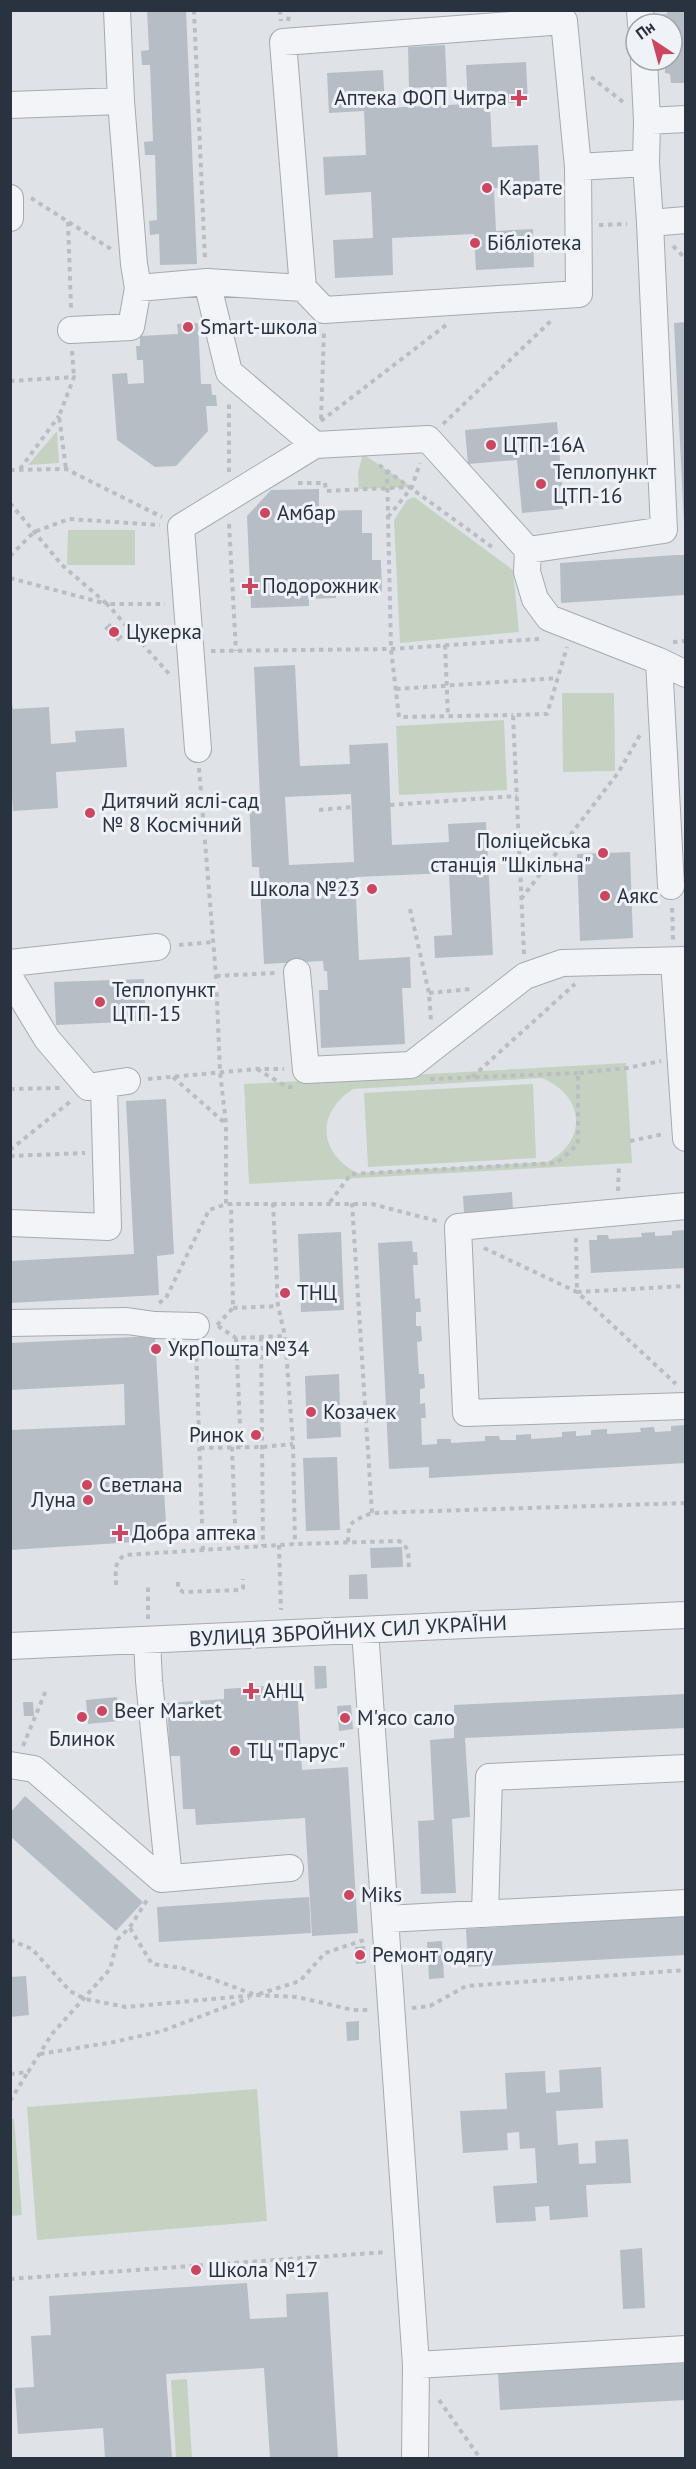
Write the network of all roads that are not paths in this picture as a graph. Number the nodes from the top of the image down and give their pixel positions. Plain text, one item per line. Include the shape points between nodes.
1 (117, 10) edge
2 (645, 72) edge
3 (121, 101) junction
4 (10, 105) edge
5 (686, 119) edge
6 (647, 121) junction
7 (646, 163) junction
8 (578, 167) junction
9 (20, 198) edge
10 (10, 218) edge
11 (686, 220) edge
12 (650, 223) junction
13 (136, 276) junction
14 (207, 282) junction
15 (303, 288) junction
16 (71, 330) road end
17 (315, 445) junction
18 (528, 550) junction
19 (659, 661) junction
20 (686, 674) edge
21 (198, 749) road end
22 (671, 886) road end
23 (157, 947) road end
24 (680, 960) edge
25 (10, 963) edge
26 (297, 972) road end
27 (10, 978) edge
28 (685, 1131) edge
29 (686, 1138) edge
30 (686, 1206) edge
31 (10, 1223) edge
32 (10, 1323) edge
33 (206, 1326) road end
34 (686, 1406) edge
35 (686, 1615) edge
36 (365, 1630) junction
37 (147, 1640) junction
38 (10, 1646) edge
39 (12, 1765) edge
40 (686, 1768) edge
41 (290, 1868) dead end
42 (165, 1878) junction
43 (686, 1902) edge
44 (485, 1914) junction
45 (387, 1925) junction
46 (686, 2349) edge
47 (416, 2365) junction
48 (415, 2458) edge

1 - 3 street
2 - 6 street
3 - 4 street
3 - 13 street
5 - 6 street
6 - 7 street
7 - 8 street
7 - 12 street
8 - 15 street via 579,294 324,310
8 - 15 street via 564,21 282,42
9 - 10 street
11 - 12 street
12 - 18 street via 663,530
13 - 14 street
13 - 16 street via 132,327
14 - 15 street
14 - 17 street via 229,372
17 - 18 street via 428,439
17 - 21 street via 182,527
18 - 19 street via 527,572 534,599 549,618 571,632
19 - 20 street
19 - 22 street
23 - 25 street
24 - 26 street via 562,963 525,976 411,1065 306,1070
24 - 28 street via 679,1057
27 - 31 street via 47,1039 106,1085 108,1227
28 - 29 street
30 - 34 street via 458,1227 466,1413
32 - 33 street via 127,1321
35 - 36 street, ВУЛИЦЯ ЗБРОЙНИХ СИЛ УКРАЇНИ
36 - 37 street, ВУЛИЦЯ ЗБРОЙНИХ СИЛ УКРАЇНИ
36 - 45 street
37 - 38 street, ВУЛИЦЯ ЗБРОЙНИХ СИЛ УКРАЇНИ
37 - 42 street
39 - 42 street via 34,1769
40 - 44 street via 489,1777
41 - 42 street
43 - 44 street
44 - 45 street
45 - 47 street
46 - 47 street
47 - 48 street

